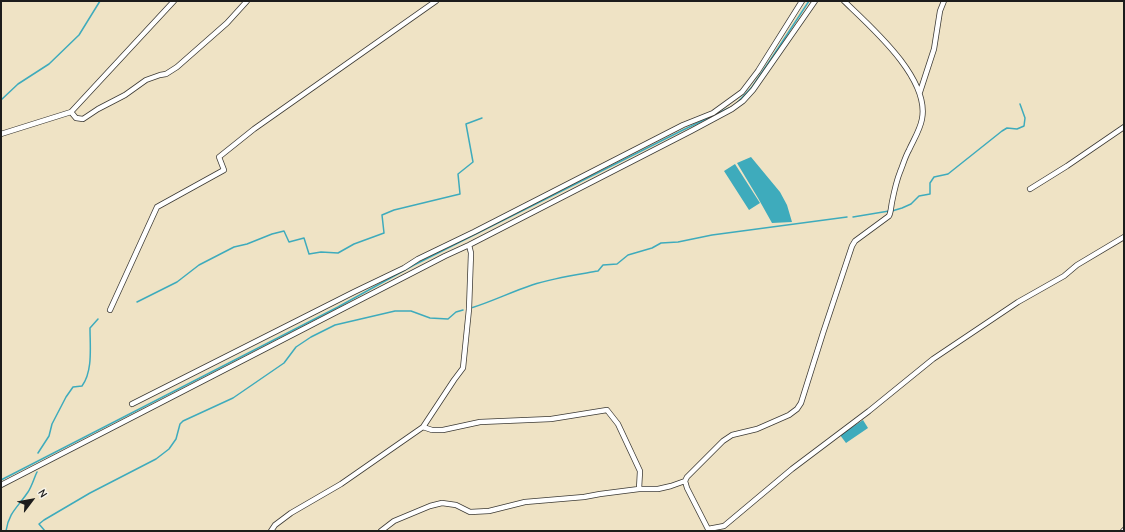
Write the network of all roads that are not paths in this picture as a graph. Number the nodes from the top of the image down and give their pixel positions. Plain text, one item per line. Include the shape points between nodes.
1 (174, 1) edge
2 (247, 1) edge
3 (436, 1) edge
4 (802, 1) edge
5 (815, 1) edge
6 (844, 1) edge
7 (944, 1) edge
8 (920, 92) junction
9 (71, 112) junction
10 (1124, 127) edge
11 (1, 134) edge
12 (1030, 189) dead end
13 (1124, 237) edge
14 (469, 245) junction
15 (110, 310) dead end
16 (132, 404) dead end
17 (423, 427) junction
18 (685, 481) junction
19 (1, 485) edge
20 (639, 489) junction
21 (709, 530) edge
22 (271, 531) edge
23 (381, 531) edge

1 - 9 street
2 - 9 street via 227,23 166,74 146,80 83,119 76,118
3 - 15 street via 219,157 224,170 158,208
4 - 16 street via 742,92 713,113 683,125
5 - 14 street via 753,90 732,109
6 - 8 street via 894,52
7 - 8 street via 934,49
8 - 18 street via 922,118 898,176 890,214 852,246 802,403 789,415 757,429 732,435
9 - 11 street
10 - 12 street
13 - 21 street via 1018,302 933,359 792,469 724,526
14 - 17 street via 469,309 463,368
14 - 19 street
17 - 20 street via 443,430 480,422 550,419 607,410 618,424 640,471
17 - 22 street via 341,484 291,513
18 - 20 street via 658,489
18 - 21 street
20 - 23 street via 525,502 480,512 470,512 456,505 442,503 394,521

